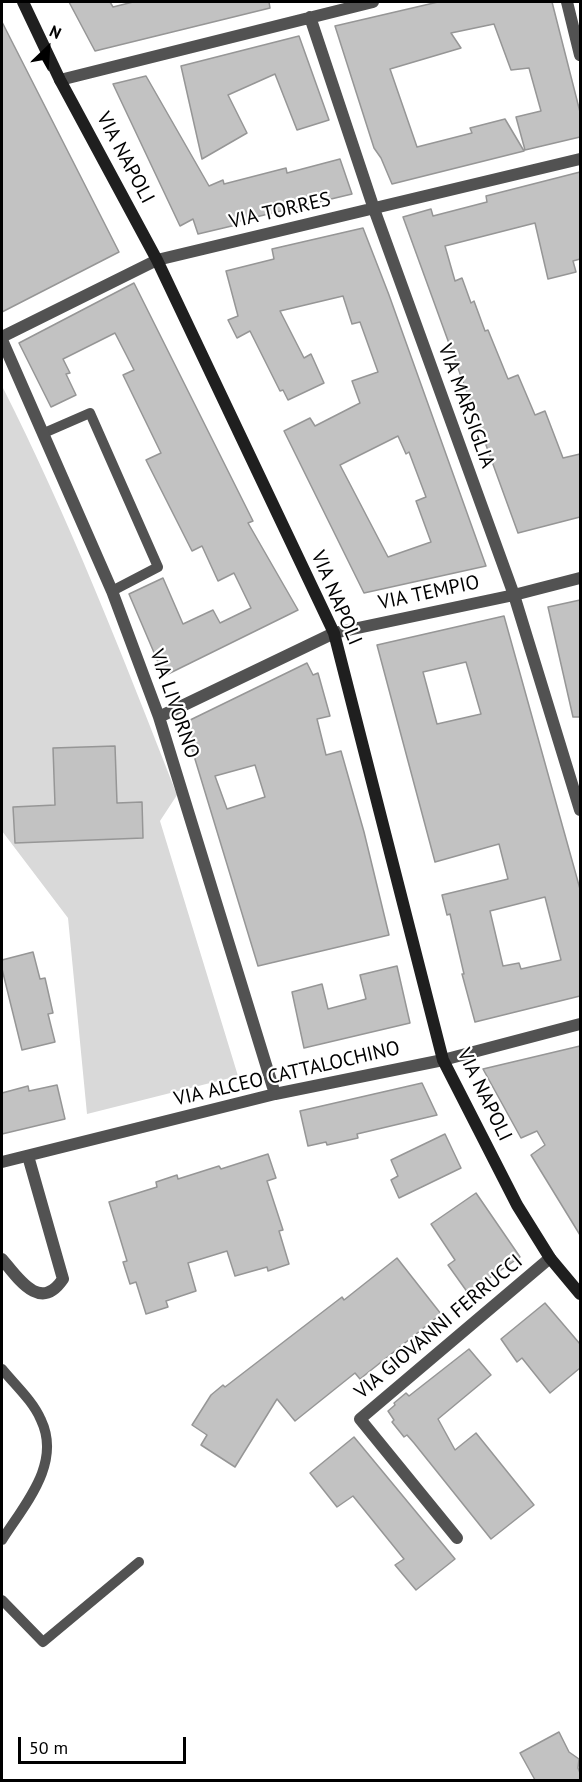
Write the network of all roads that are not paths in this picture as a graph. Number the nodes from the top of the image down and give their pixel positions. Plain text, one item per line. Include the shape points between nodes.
1 (23, 2) edge
2 (373, 2) edge
3 (567, 2) edge
4 (310, 17) junction
5 (580, 55) edge
6 (60, 80) junction
7 (580, 159) edge
8 (374, 209) junction
9 (157, 260) junction
10 (2, 339) edge
11 (44, 433) junction
12 (580, 578) edge
13 (112, 591) junction
14 (514, 595) junction
15 (334, 633) junction
16 (159, 717) junction
17 (580, 810) edge
18 (580, 1024) edge
19 (443, 1060) junction
20 (275, 1094) junction
21 (28, 1156) junction
22 (2, 1162) edge
23 (550, 1258) junction
24 (2, 1259) edge
25 (580, 1294) edge
26 (2, 1369) edge
27 (457, 1538) dead end
28 (2, 1540) edge
29 (139, 1563) dead end
30 (2, 1600) edge

1 - 6 main road, VIA NAPOLI
2 - 4 street
3 - 5 street
4 - 6 street
4 - 8 street, VIA MARSIGLIA
6 - 9 main road, VIA NAPOLI
7 - 8 street, VIA TORRES
8 - 9 street, VIA TORRES
8 - 14 street, VIA MARSIGLIA
9 - 10 street, VIA TORRES
9 - 15 main road, VIA NAPOLI
10 - 11 street, VIA LIVORNO
11 - 13 street, VIA LIVORNO
11 - 13 lane via 90,414 158,567
12 - 14 street, VIA TEMPIO
13 - 16 street, VIA LIVORNO
14 - 15 street, VIA TEMPIO
14 - 17 street, VIA MARSIGLIA
15 - 16 street, VIA TEMPIO
15 - 19 main road, VIA NAPOLI
16 - 20 street, VIA LIVORNO
18 - 19 street, VIA ALCEO CATTALOCHINO
19 - 20 street, VIA ALCEO CATTALOCHINO
19 - 23 main road, VIA NAPOLI via 517,1205
20 - 21 street, VIA ALCEO CATTALOCHINO
21 - 22 street, VIA ALCEO CATTALOCHINO
21 - 24 street via 63,1279 56,1289 43,1294 28,1290
23 - 25 main road, VIA NAPOLI
23 - 27 street, VIA GIOVANNI FERRUCCI via 360,1419
26 - 28 lane via 41,1419 47,1437 43,1473
29 - 30 lane via 43,1642

